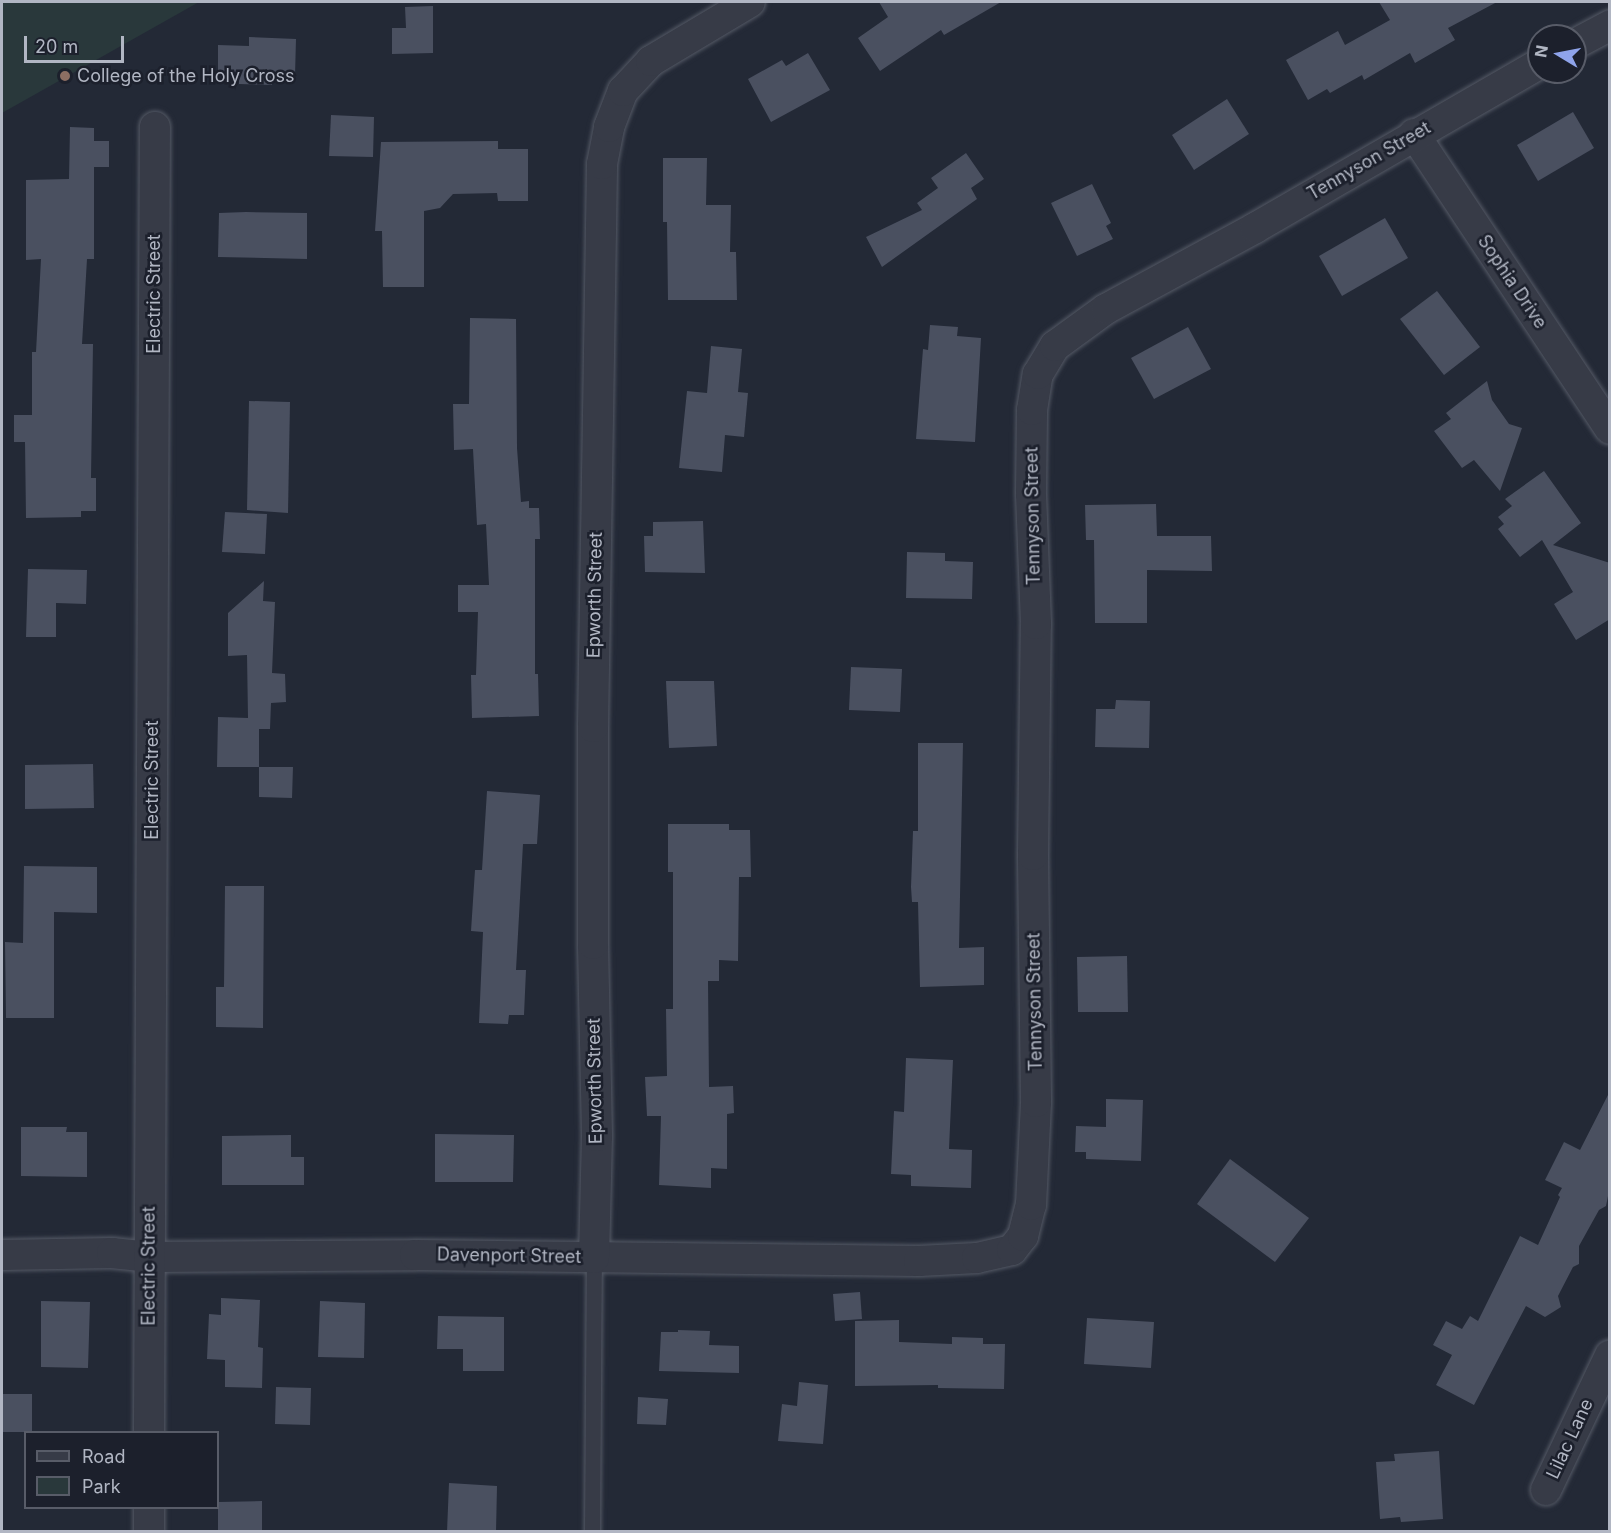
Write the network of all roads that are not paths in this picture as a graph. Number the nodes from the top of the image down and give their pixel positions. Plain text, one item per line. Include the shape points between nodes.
1 (750, 2) edge
2 (1610, 25) edge
3 (1587, 37) edge
4 (1527, 71) edge
5 (155, 127) dead end
6 (1414, 134) junction
7 (1610, 429) edge
8 (1014, 1247) joint
9 (2, 1255) edge
10 (149, 1257) junction
11 (594, 1258) junction
12 (1610, 1355) edge
13 (149, 1431) edge
14 (1546, 1490) dead end
15 (149, 1509) edge
16 (149, 1532) edge
17 (592, 1532) edge

1 - 11 street, Epworth Street via 651,61 623,91 609,127 602,164 593,727 597,1136
2 - 3 street
4 - 6 street, Tennyson Street
5 - 10 street, Electric Street
6 - 7 street, Sophia Drive
6 - 8 street, Tennyson Street via 1255,228 1106,309 1055,346 1038,374 1032,410 1031,473 1036,624 1036,1102 1031,1205 1023,1236
8 - 11 street, Davenport Street via 977,1258 919,1261
9 - 10 street, Davenport Street via 112,1253
10 - 11 street, Davenport Street
10 - 13 street, Electric Street
11 - 17 lane
12 - 14 street, Lilac Lane
15 - 16 street

